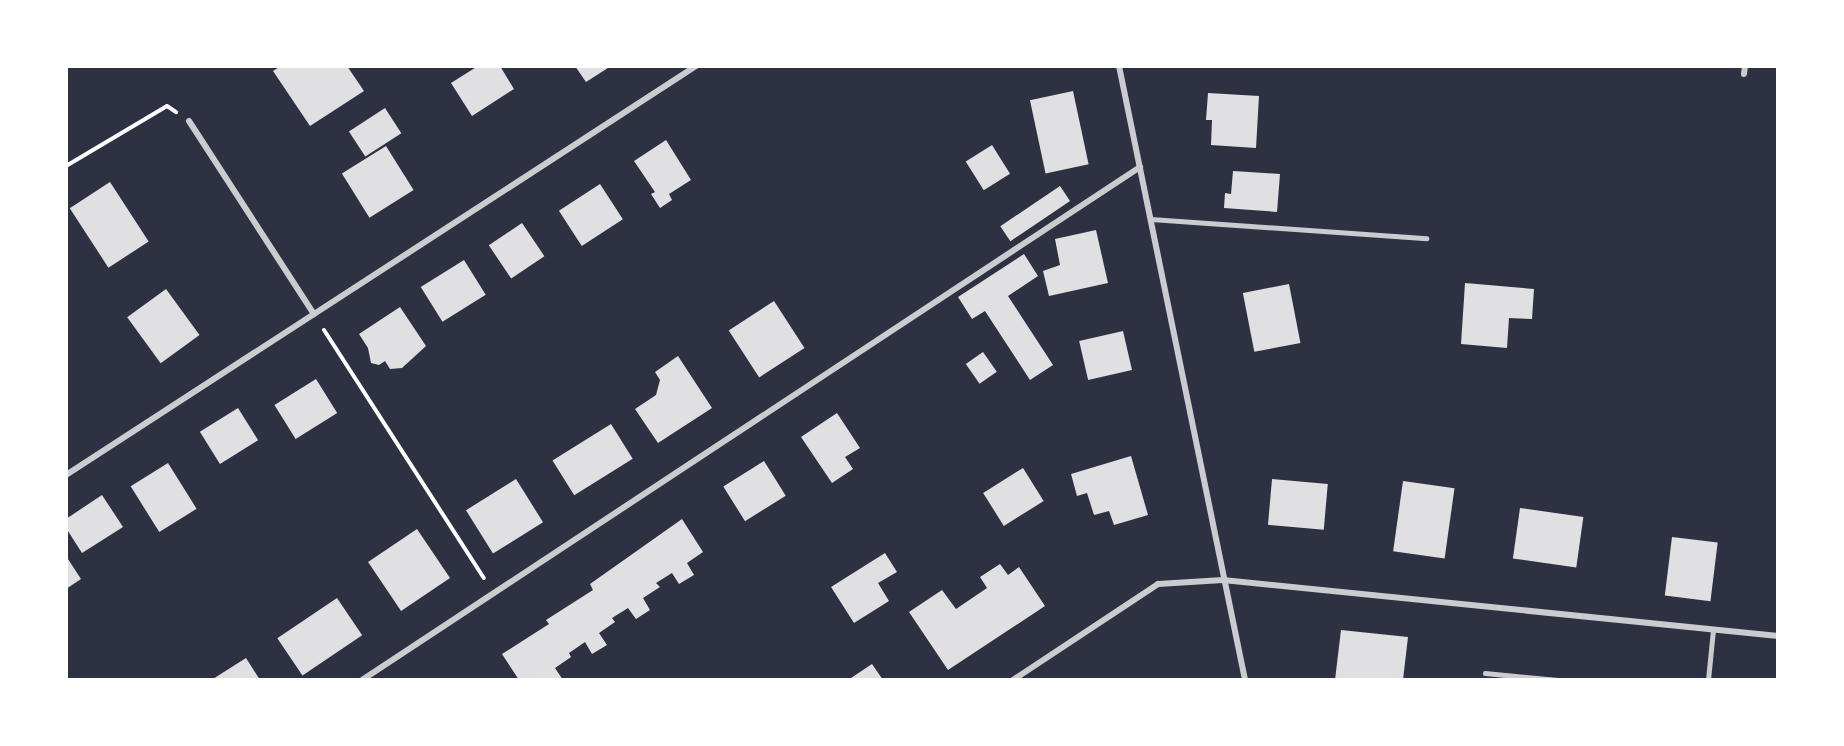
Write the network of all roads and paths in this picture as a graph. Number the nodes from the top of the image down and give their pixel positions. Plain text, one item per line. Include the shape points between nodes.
1 (696, 66) edge
2 (1119, 66) edge
3 (189, 121) joint
4 (66, 166) edge
5 (1140, 167) junction
6 (1150, 219) junction
7 (1426, 238) dead end
8 (314, 314) junction
9 (66, 475) edge
10 (1223, 580) junction
11 (494, 594) junction
12 (1713, 630) junction
13 (1778, 636) edge
14 (1485, 673) dead end
15 (362, 680) edge
16 (1013, 680) edge
17 (1245, 680) edge
18 (1558, 680) edge
19 (1707, 680) edge

1 - 8 street
2 - 5 street
3 - 4 path via 167,106
3 - 8 street
5 - 6 street
5 - 11 street
6 - 7 lane
6 - 10 street
8 - 9 street
8 - 11 path
10 - 12 street
10 - 16 street via 1158,584
10 - 17 street
11 - 15 street
12 - 13 street
12 - 19 lane
14 - 18 lane

